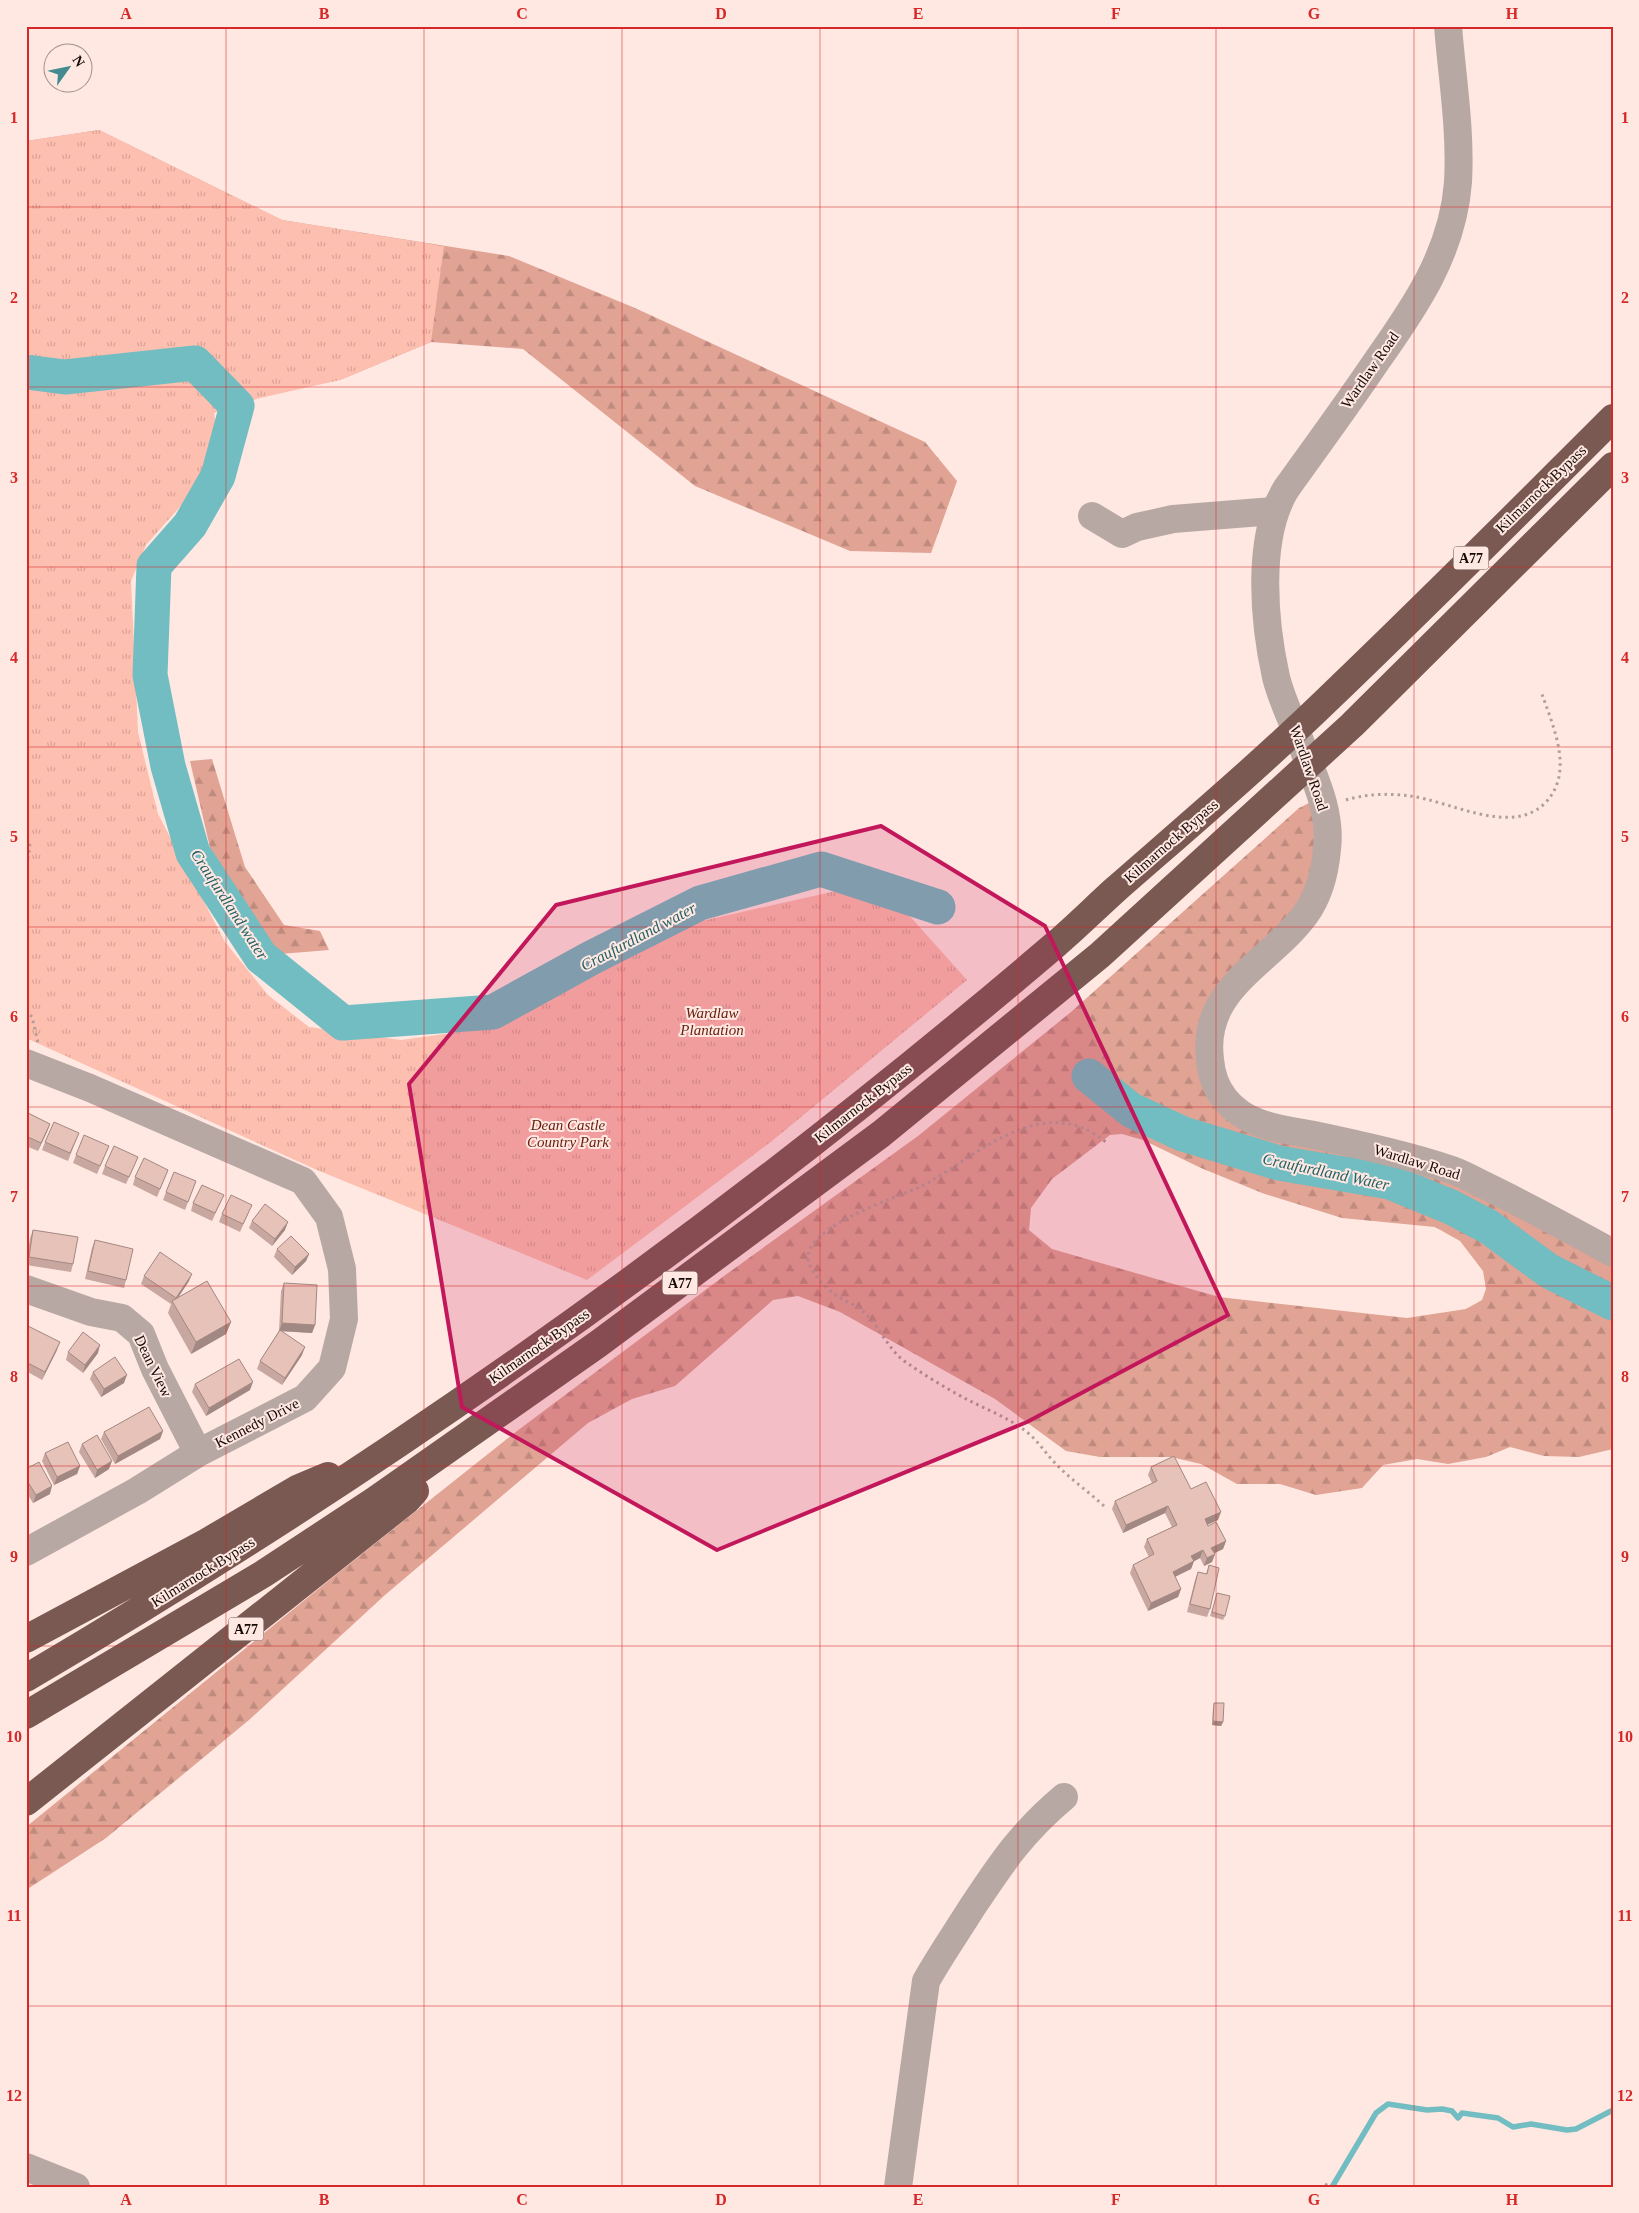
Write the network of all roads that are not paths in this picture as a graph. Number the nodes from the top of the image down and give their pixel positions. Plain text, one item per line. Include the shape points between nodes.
1 (1448, 26) edge
2 (1613, 418) edge
3 (1613, 466) edge
4 (1274, 511) junction
5 (1092, 516) dead end
6 (29, 1064) edge
7 (1613, 1254) edge
8 (26, 1289) edge
9 (456, 1445) junction
10 (198, 1453) junction
11 (381, 1454) junction
12 (26, 1552) edge
13 (26, 1639) edge
14 (26, 1678) edge
15 (26, 1715) edge
16 (1064, 1797) dead end
17 (26, 1802) edge
18 (26, 2167) edge
19 (76, 2187) edge
20 (898, 2187) edge

1 - 4 street, Wardlaw Road via 1458,182 1449,231 1439,260 1409,315 1286,489
2 - 11 highway, Kilmarnock Bypass / A77 via 1330,698 1061,939 847,1116 586,1314
3 - 9 highway, Kilmarnock Bypass / A77 via 1352,725 1100,955 888,1128 765,1222
4 - 5 street via 1173,519 1122,534
4 - 7 street, Wardlaw Road via 1268,552 1268,632 1277,680 1324,808 1328,846 1321,884 1314,900 1292,930 1228,992 1213,1016 1209,1030 1210,1066 1216,1084 1225,1100 1238,1111 1269,1128 1377,1149 1455,1171
6 - 10 street, Kennedy Drive via 303,1180 329,1217 342,1269 344,1319 332,1368 305,1398
8 - 10 street, Dean View via 91,1312 122,1318 141,1334 154,1369
9 - 15 highway, Kilmarnock Bypass / A77 via 263,1574
9 - 17 highway, A77 via 407,1500
10 - 12 street, Kennedy Drive via 137,1491
11 - 13 highway, A77 via 297,1489 207,1542
11 - 14 highway, Kilmarnock Bypass / A77 via 230,1556
16 - 20 street via 1041,1816 1006,1856 926,1981
18 - 19 street

